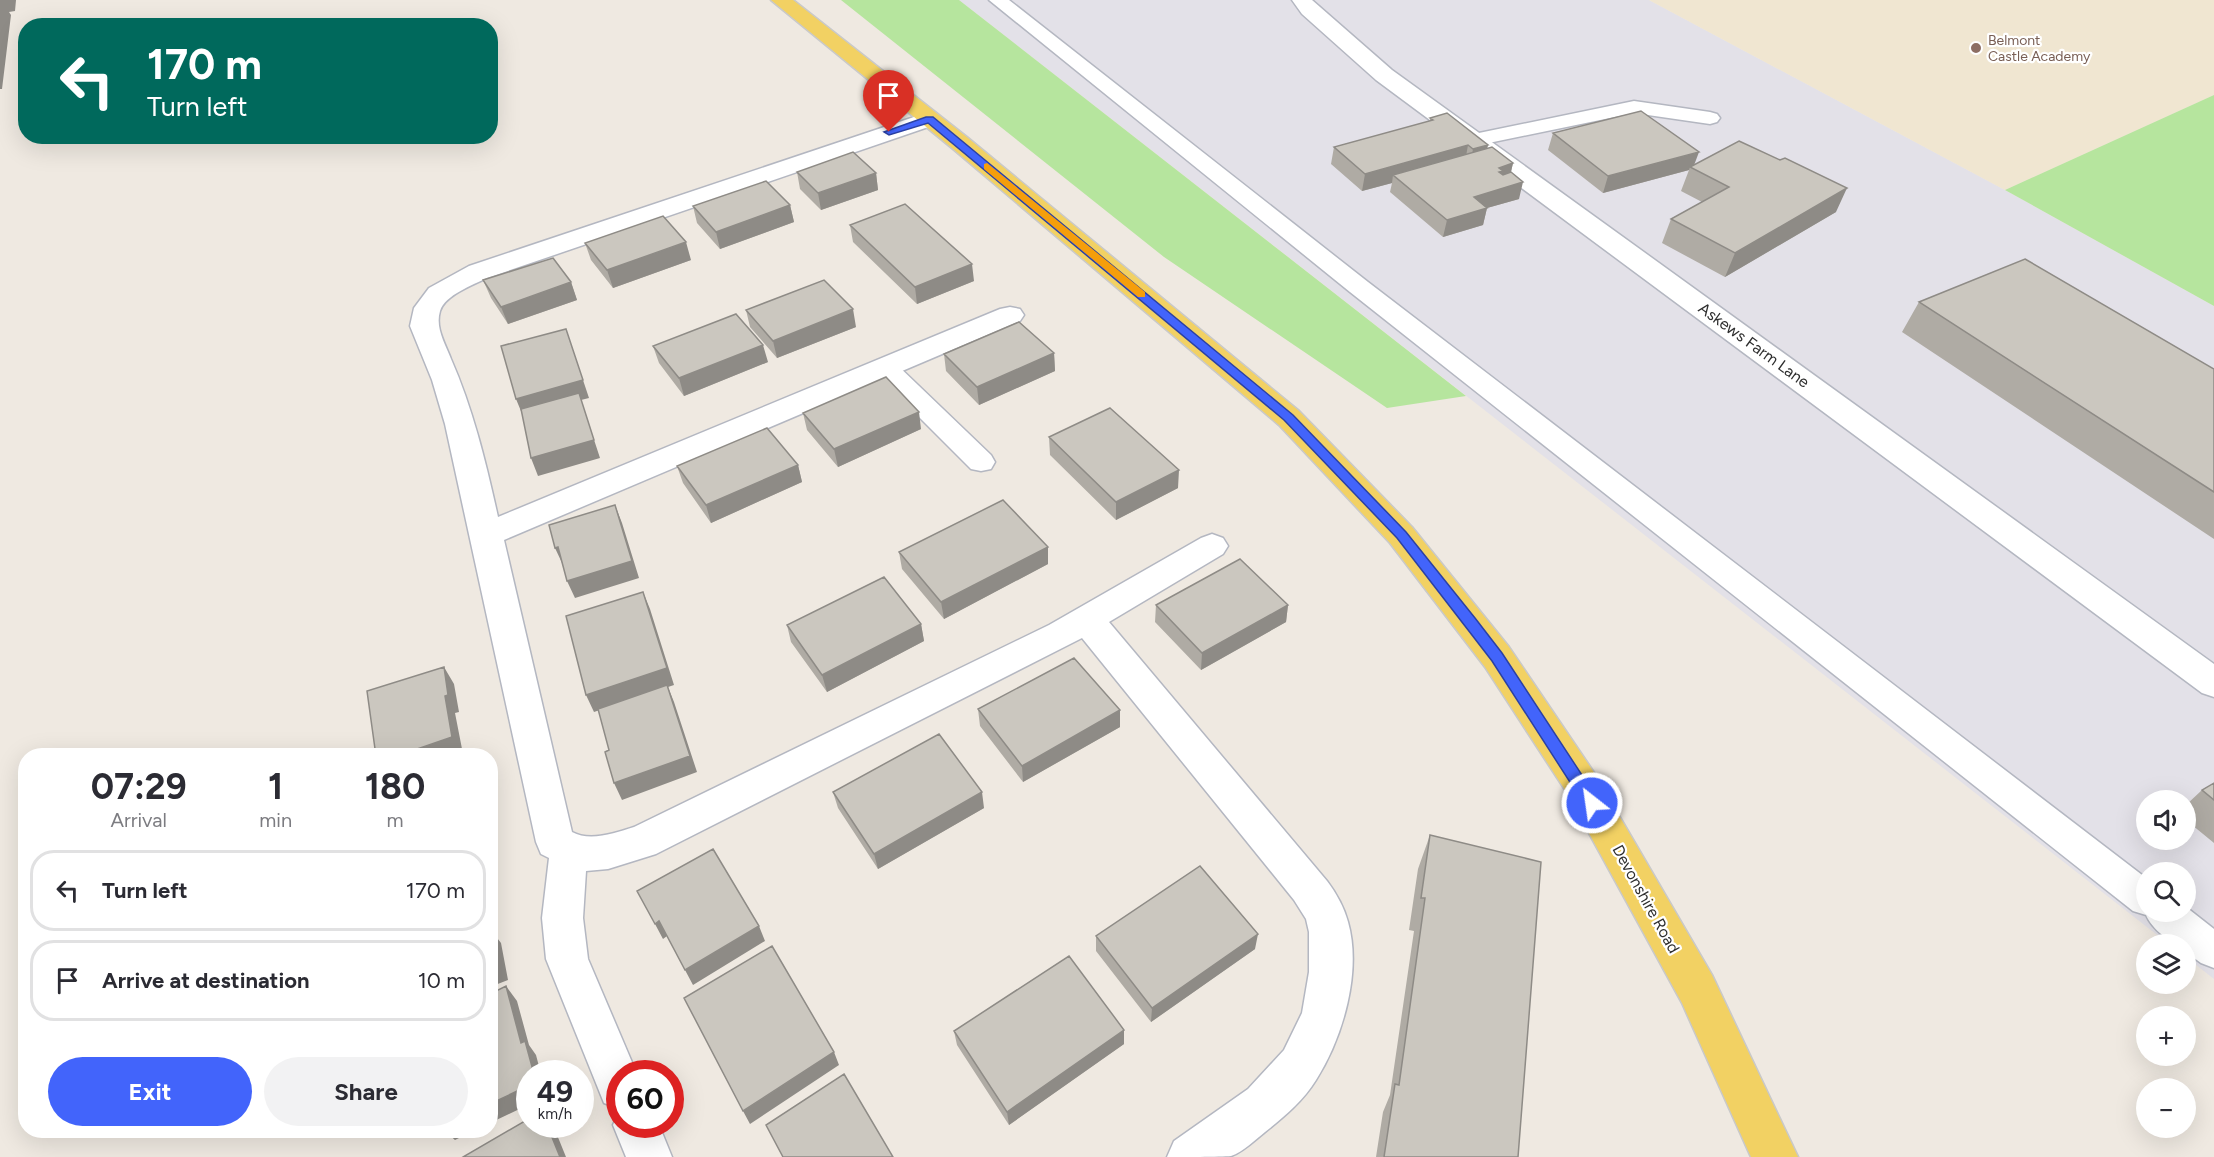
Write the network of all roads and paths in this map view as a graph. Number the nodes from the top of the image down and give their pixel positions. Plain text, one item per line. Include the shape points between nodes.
1 (781, 0) edge
2 (998, 0) edge
3 (1302, 0) edge
4 (1710, 118) dead end
5 (929, 119) junction
6 (1474, 140) junction
7 (1010, 315) dead end
8 (885, 368) junction
9 (981, 462) dead end
10 (486, 534) junction
11 (1212, 546) dead end
12 (1086, 619) junction
13 (2214, 682) edge
14 (569, 852) junction
15 (2136, 891) edge
16 (2176, 922) edge
17 (2214, 951) edge
18 (608, 1060) edge
19 (641, 1138) edge
20 (649, 1157) edge
21 (1191, 1157) edge
22 (1775, 1157) edge

1 - 5 main road, Devonshire Road
2 - 15 lane via 1368,294
3 - 6 street, Askews Farm Lane via 1384,75
4 - 6 lane via 1634,107
5 - 10 street via 478,272 438,294 427,308 424,326 460,424
5 - 22 main road, Devonshire Road via 1289,418 1401,535 1497,657 1580,782 1697,989
6 - 13 street, Askews Farm Lane
7 - 8 street
8 - 9 lane
8 - 10 street
10 - 14 street via 555,842
11 - 12 street
12 - 14 street via 642,842 592,855
12 - 21 street via 1316,899 1330,936 1328,988 1306,1059 1273,1097
14 - 18 street via 560,919 562,939 574,979
16 - 17 lane
19 - 20 street

